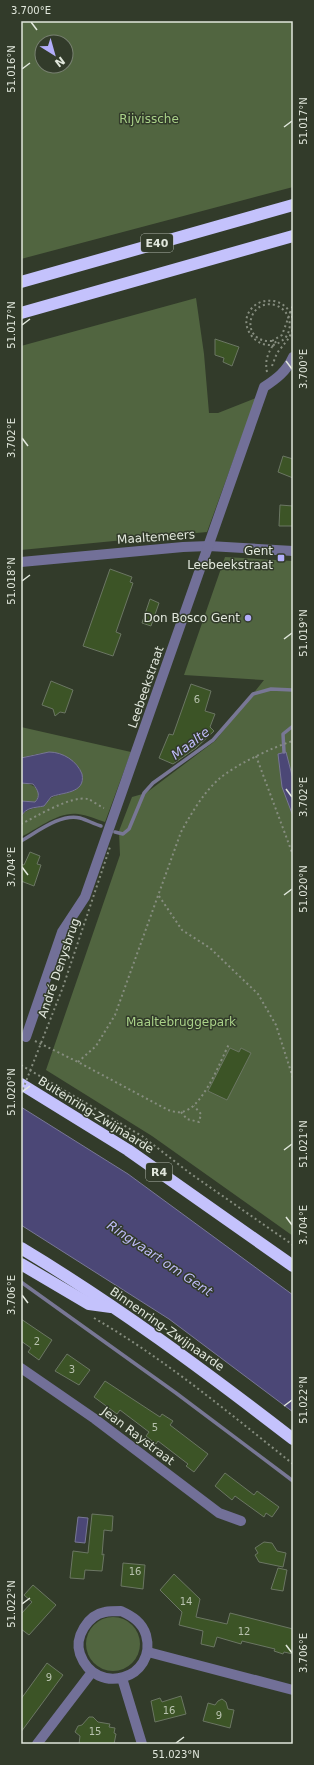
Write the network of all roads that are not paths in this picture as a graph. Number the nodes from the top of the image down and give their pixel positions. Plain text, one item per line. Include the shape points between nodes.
1 (293, 204) edge
2 (293, 236) edge
3 (21, 282) edge
4 (21, 313) edge
5 (293, 357) edge
6 (209, 546) junction
7 (293, 551) edge
8 (21, 562) edge
9 (26, 1032) edge
10 (21, 1084) edge
11 (21, 1248) edge
12 (21, 1264) edge
13 (293, 1266) edge
14 (115, 1307) junction
15 (21, 1368) edge
16 (293, 1439) edge
17 (241, 1521) dead end
18 (148, 1652) junction
19 (92, 1672) junction
20 (122, 1678) junction
21 (293, 1690) edge
22 (37, 1744) edge
23 (142, 1744) edge

1 - 3 highway, E40
2 - 4 highway, E40
5 - 6 street, Leebeekstraat via 279,378 264,387
6 - 7 street, Maaltemeers
6 - 8 street, Maaltemeers
6 - 9 street, Leebeekstraat via 85,897 62,932
10 - 13 highway, Buitenring-Zwijnaarde / R4 via 128,1150
11 - 14 highway, Binnenring-Zwijnaarde
12 - 14 highway via 89,1304
14 - 16 highway, Binnenring-Zwijnaarde
15 - 17 street, Jean Raystraat via 95,1419 219,1513
18 - 19 street via 144,1630 138,1621 120,1611 105,1612 91,1620 81,1634 79,1652
18 - 20 street via 143,1663 134,1672
18 - 21 street
19 - 20 street via 113,1680
19 - 22 street
20 - 23 street

